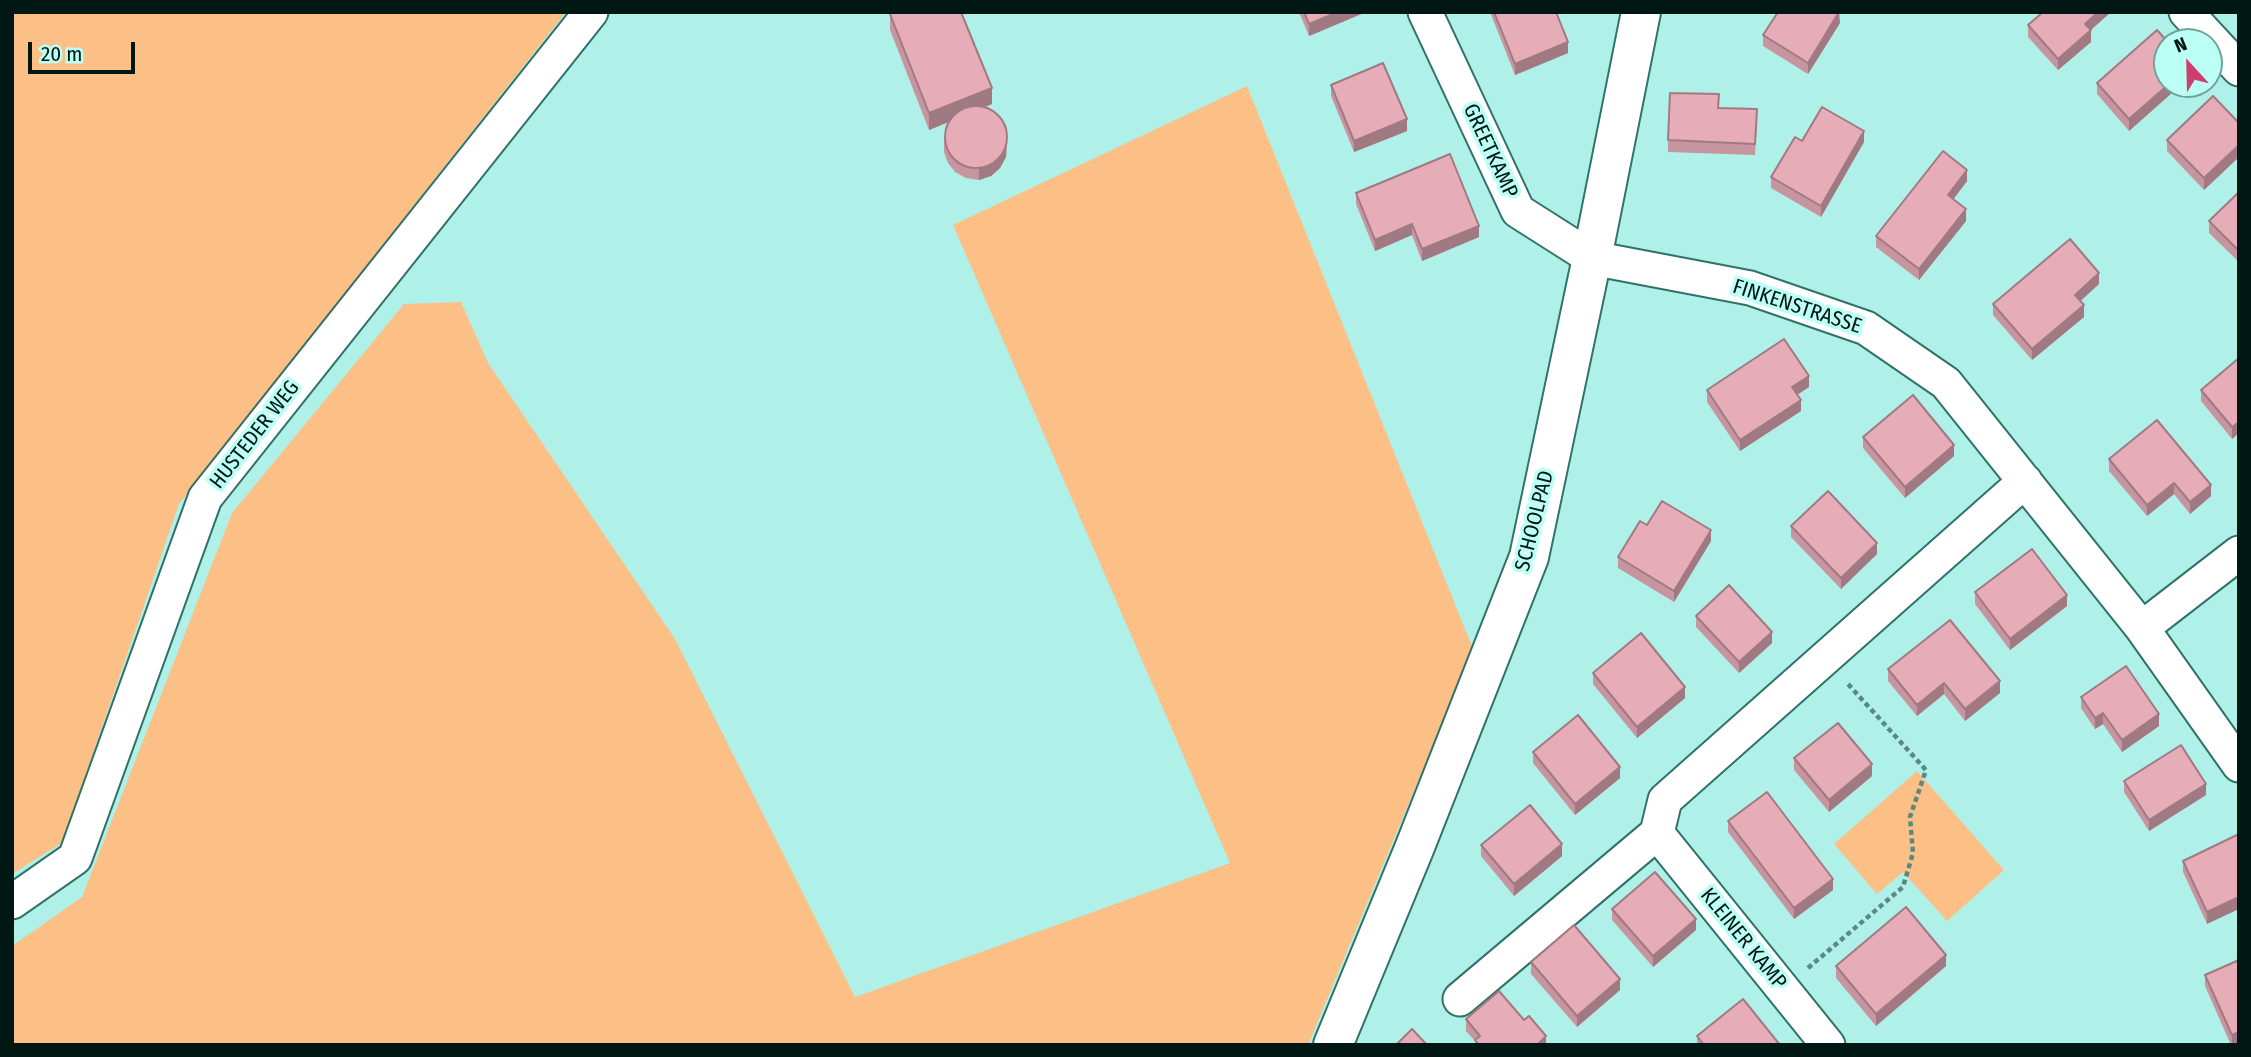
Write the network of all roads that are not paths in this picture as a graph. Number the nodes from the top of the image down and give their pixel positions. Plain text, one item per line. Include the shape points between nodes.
1 (591, 12) edge
2 (1425, 12) edge
3 (1641, 12) edge
4 (2186, 12) edge
5 (2239, 69) edge
6 (1592, 258) junction
7 (2025, 481) junction
8 (2239, 553) edge
9 (2142, 628) junction
10 (2239, 765) edge
11 (1657, 833) junction
12 (12, 902) edge
13 (1460, 999) dead end
14 (1333, 1045) edge
15 (1828, 1045) edge

1 - 12 street, HUSTEDER WEG via 205,498 75,858
2 - 6 street, GREETKAMP via 1518,211
3 - 6 street, SCHOOLPAD
4 - 5 street
6 - 7 street, FINKENSTRASSE via 1750,288 1866,328 1946,383
6 - 14 street, SCHOOLPAD via 1529,557
7 - 9 street, FINKENSTRASSE
7 - 11 street via 1665,800
8 - 9 street
9 - 10 street, FINKENSTRASSE
11 - 13 street
11 - 15 street, KLEINER KAMP

